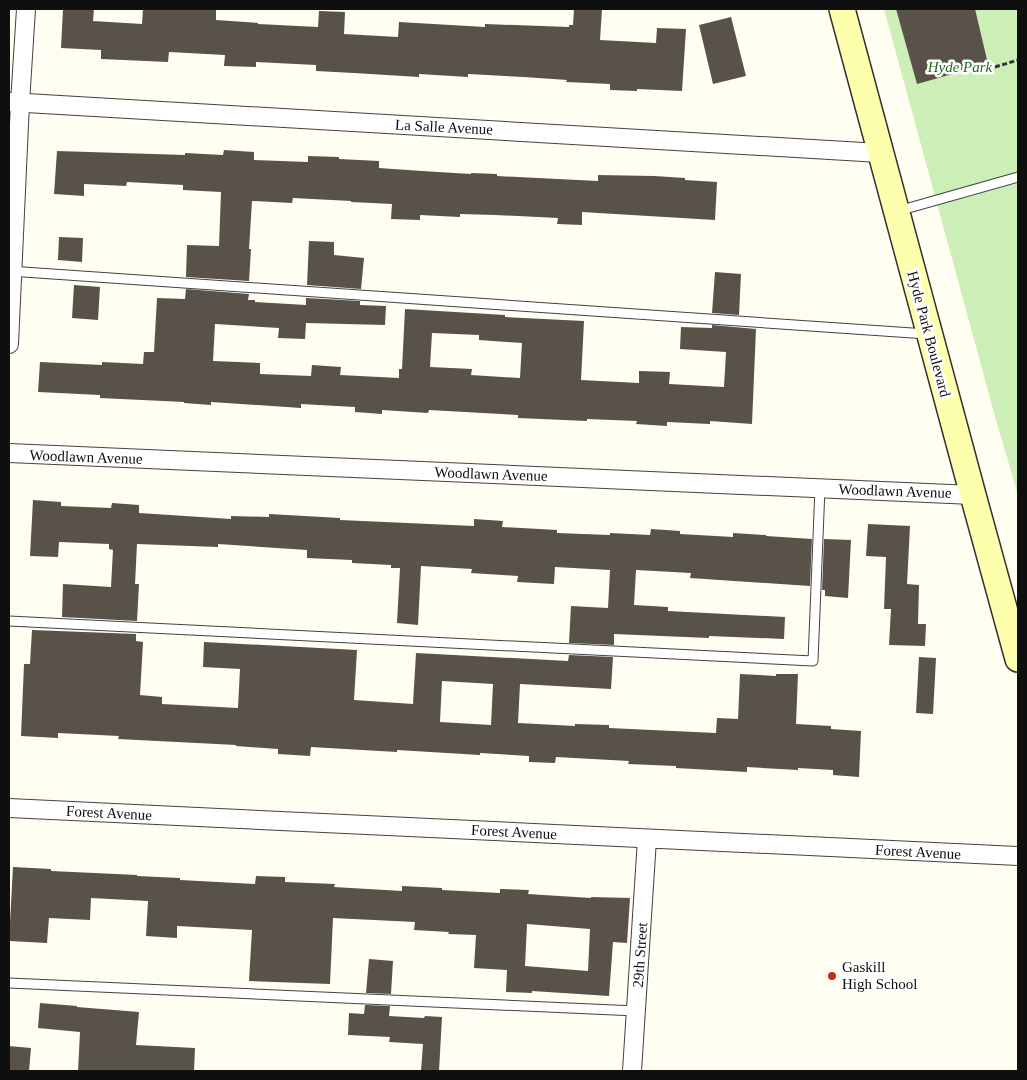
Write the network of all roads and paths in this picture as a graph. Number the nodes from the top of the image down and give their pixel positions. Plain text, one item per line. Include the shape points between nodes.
1 (26, 9) edge
2 (842, 9) edge
3 (1018, 60) edge
4 (995, 67) dead end
5 (15, 103) edge
6 (880, 152) junction
7 (1018, 177) edge
8 (896, 212) junction
9 (11, 271) edge
10 (930, 334) junction
11 (9, 344) edge
12 (9, 453) edge
13 (820, 488) junction
14 (973, 495) junction
15 (9, 621) edge
16 (1018, 659) edge
17 (9, 808) edge
18 (647, 839) junction
19 (1018, 856) edge
20 (9, 983) edge
21 (636, 1011) junction
22 (632, 1071) edge

1 - 5 street
2 - 6 main road, Hyde Park Boulevard
3 - 4 path
5 - 6 street, La Salle Avenue
5 - 9 street
6 - 8 main road, Hyde Park Boulevard
7 - 8 lane
8 - 10 main road, Hyde Park Boulevard
9 - 10 lane
9 - 11 street
10 - 14 main road, Hyde Park Boulevard
12 - 13 street, Woodlawn Avenue
13 - 14 street, Woodlawn Avenue
13 - 15 lane via 813,661
14 - 16 main road, Hyde Park Boulevard
17 - 18 street, Forest Avenue
18 - 19 street, Forest Avenue
18 - 21 street, 29th Street
20 - 21 lane
21 - 22 street, 29th Street

